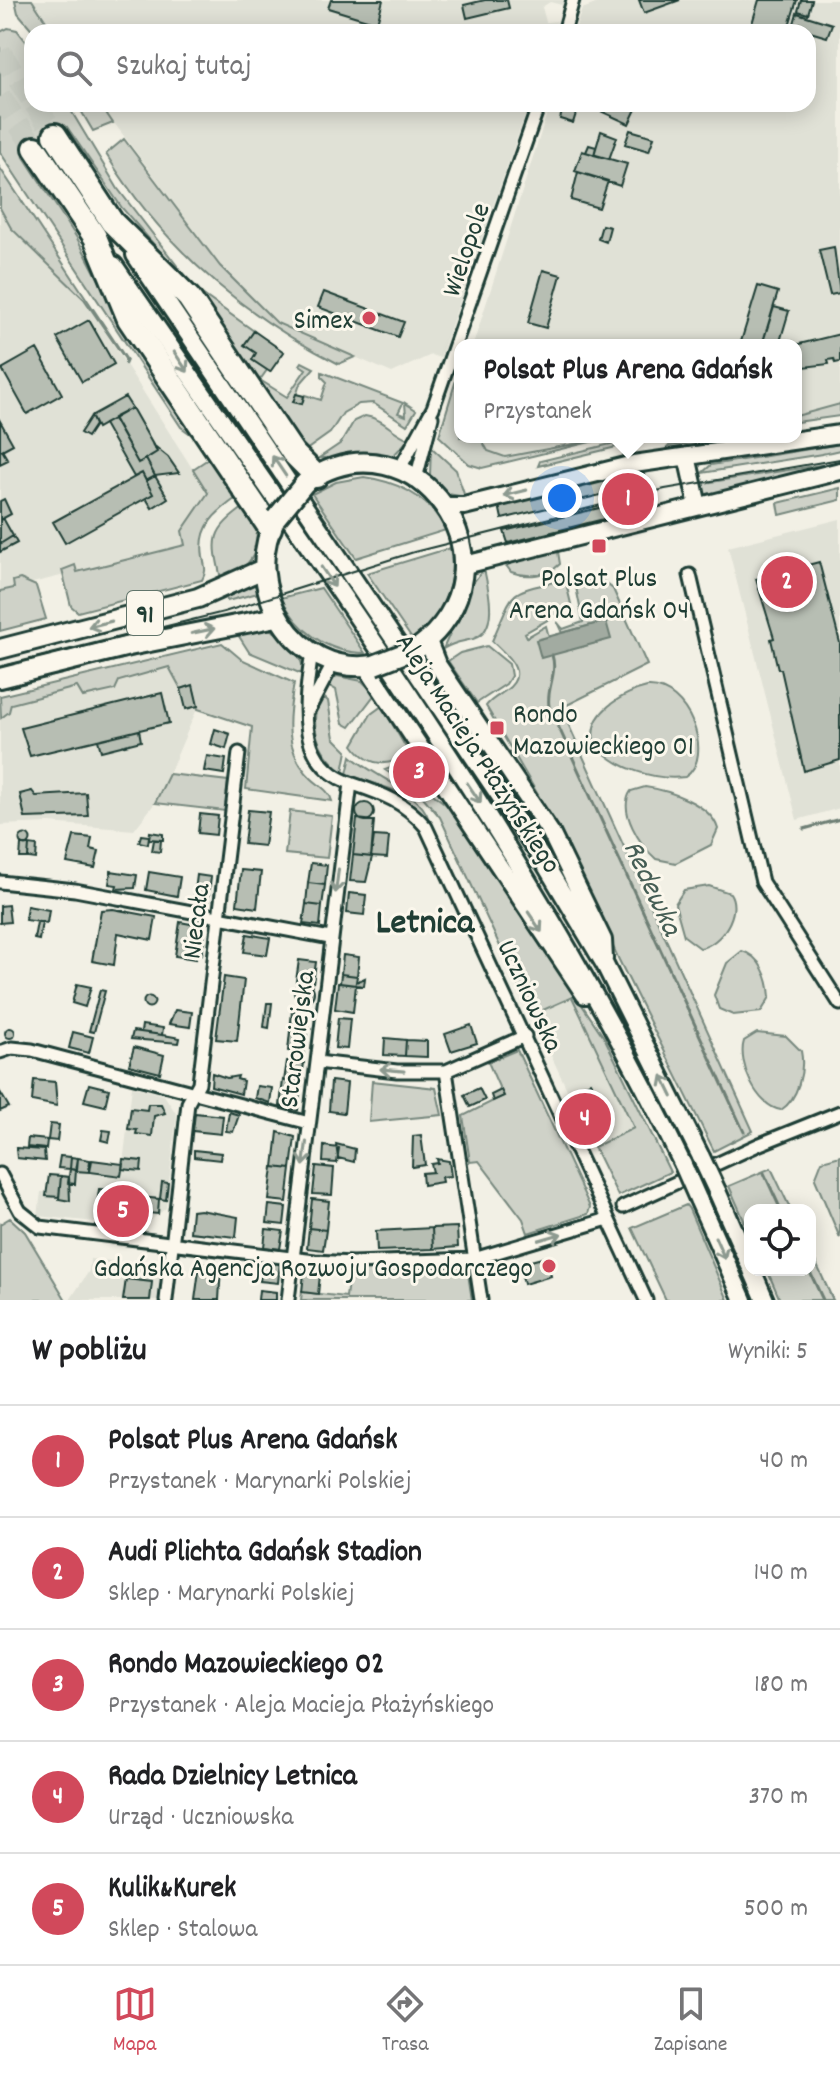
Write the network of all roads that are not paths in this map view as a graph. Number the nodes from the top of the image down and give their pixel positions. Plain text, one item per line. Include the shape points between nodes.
1 (573, 0) edge
2 (566, 24) edge
3 (536, 112) edge
4 (55, 135) tunnel mouth
5 (35, 148) tunnel mouth
6 (104, 229) junction
7 (457, 339) edge
8 (454, 348) edge
9 (433, 408) junction
10 (840, 434) edge
11 (802, 439) edge
12 (777, 443) edge
13 (687, 456) junction
14 (399, 470) junction
15 (840, 471) edge
16 (416, 479) junction
17 (310, 480) junction
18 (445, 506) junction
19 (698, 506) junction
20 (273, 523) junction
21 (465, 565) junction
22 (263, 569) junction
23 (690, 575) dead end
24 (277, 617) junction
25 (423, 645) junction
26 (0, 649) edge
27 (312, 652) junction
28 (334, 662) junction
29 (370, 666) junction
30 (0, 678) edge
31 (305, 716) junction
32 (239, 753) dead end
33 (351, 783) junction
34 (0, 882) edge
35 (219, 918) junction
36 (330, 938) junction
37 (605, 965) junction
38 (840, 1004) edge
39 (525, 1036) junction
40 (0, 1052) edge
41 (628, 1055) junction
42 (317, 1062) junction
43 (446, 1071) junction
44 (193, 1094) junction
45 (840, 1112) edge
46 (309, 1123) junction
47 (0, 1174) edge
48 (623, 1207) dead end
49 (608, 1219) junction
50 (171, 1242) junction
51 (744, 1252) edge
52 (293, 1258) junction
53 (474, 1259) junction
54 (754, 1276) edge
55 (166, 1300) edge
56 (288, 1300) edge
57 (481, 1300) edge
58 (646, 1300) edge
59 (743, 1300) edge
60 (765, 1300) edge

1 - 2 street
3 - 7 street, Wielopole
4 - 6 highway, Aleja Macieja Płażyńskiego
5 - 6 highway, Aleja Macieja Płażyńskiego
6 - 17 highway via 189,298
6 - 20 highway via 129,319
37 -> 6 main road, Aleja Macieja Płażyńskiego via 494,782
6 -> 41 main road, Aleja Macieja Płażyńskiego via 478,799
8 - 9 street, Wielopole
9 - 14 street, Wielopole
9 - 16 street, Wielopole
10 - 11 main road
12 - 13 main road
13 -> 18 main road
13 - 19 main road
14 - 16 main road
14 - 17 main road via 351,465
15 - 19 main road
16 - 18 main road
17 - 20 main road, bridge
18 - 21 main road via 459,533
19 - 21 main road
20 - 22 main road
21 - 25 main road via 456,601
22 - 24 main road
22 -> 26 main road, 91 via 198,598
23 - 38 street via 762,882
24 - 27 main road
30 -> 24 main road, 91
25 - 29 main road, bridge
25 - 37 main road via 551,833 603,940
27 - 28 main road
27 - 31 street, Uczniowska
28 - 29 main road
28 - 31 street
29 -> 41 main road via 514,892
31 - 33 street, Uczniowska via 306,735 319,762
32 - 35 street, Niecała
33 -> 36 street, Starowiejska
33 - 39 street, Uczniowska via 400,802 426,827
34 - 35 street via 75,890
35 - 36 street
35 - 44 street, Niecała via 199,1083
36 - 42 street, Starowiejska
51 -> 37 main road, Aleja Macieja Płażyńskiego, bridge
39 - 43 street
39 - 49 street, Uczniowska
40 - 44 street via 32,1050
41 -> 59 main road, Aleja Macieja Płażyńskiego, bridge
43 -> 42 street
42 - 46 street, Starowiejska
43 - 53 street
44 - 46 street
44 - 50 street, Niecała
45 - 48 street
46 -> 52 street, Starowiejska
47 - 50 street via 20,1211 40,1227
53 -> 49 street
49 - 58 street, Uczniowska
50 - 52 street
50 - 55 street, Niecała
52 - 53 street via 352,1263
52 - 56 street, Starowiejska
53 - 57 street
54 - 60 main road, Aleja Macieja Płażyńskiego

